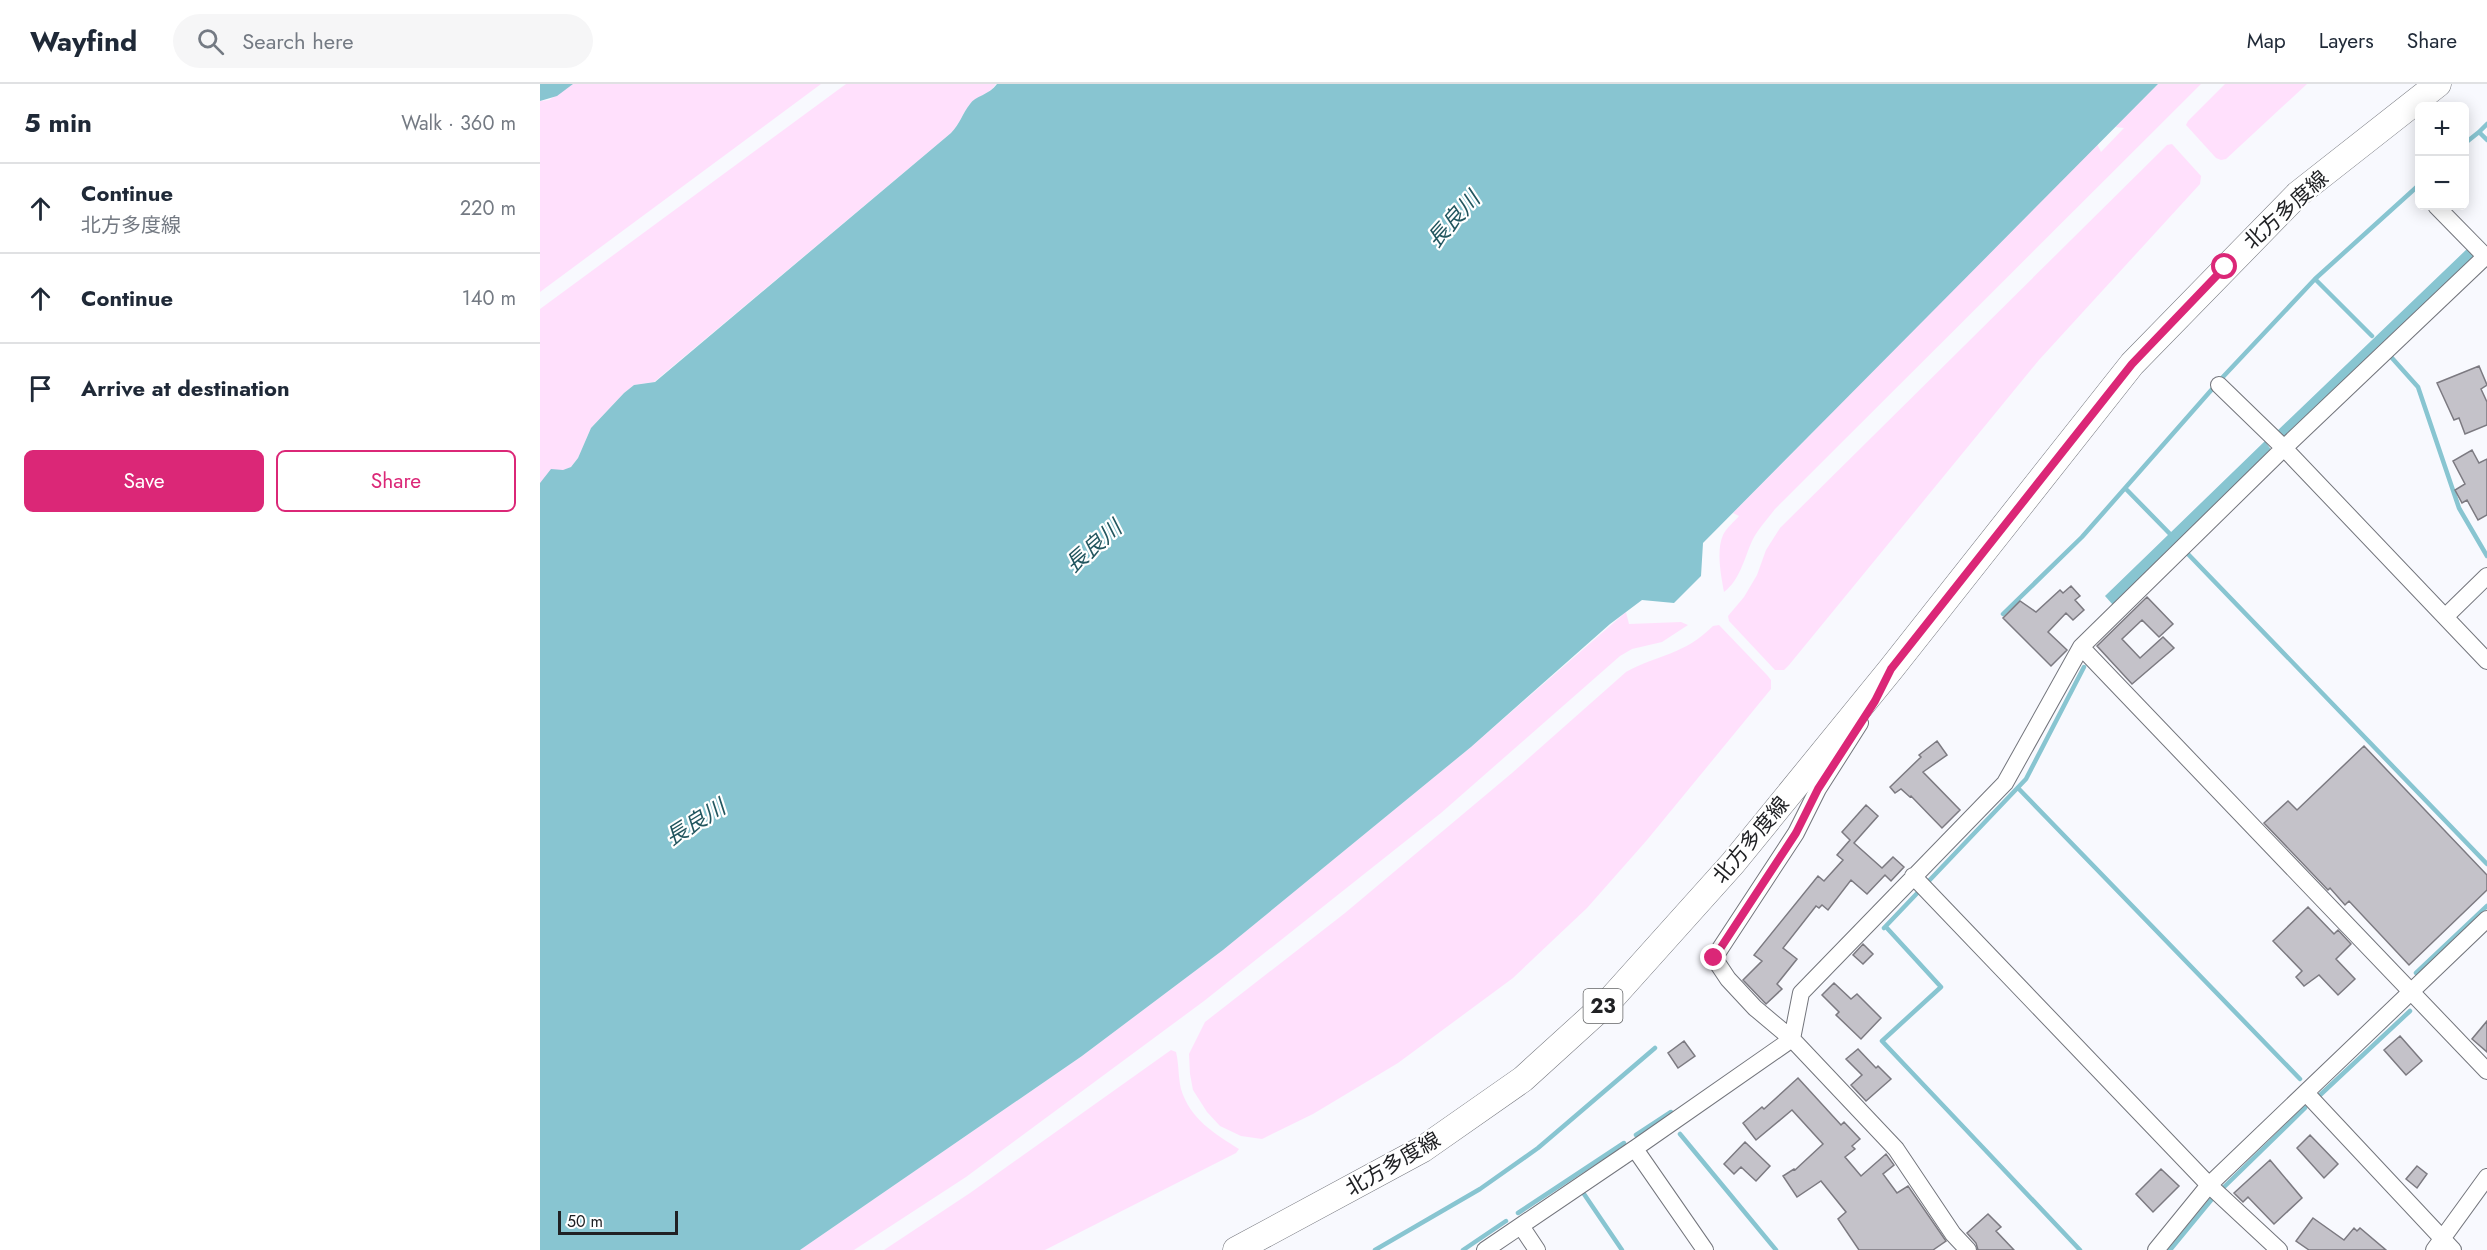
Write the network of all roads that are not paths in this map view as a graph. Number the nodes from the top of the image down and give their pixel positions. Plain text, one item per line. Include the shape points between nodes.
1 (2438, 84) edge
2 (2440, 210) edge
3 (2486, 257) edge
4 (2219, 385) dead end
5 (2284, 448) junction
6 (2487, 576) edge
7 (2445, 617) junction
8 (2081, 647) junction
9 (2487, 661) edge
10 (1891, 669) junction
11 (1920, 883) junction
12 (2487, 919) edge
13 (2411, 991) junction
14 (1792, 1039) junction
15 (2487, 1071) edge
16 (2306, 1093) junction
17 (1635, 1149) junction
18 (2487, 1177) edge
19 (2209, 1185) junction
20 (1521, 1226) junction
21 (2443, 1246) edge
22 (1236, 1250) edge
23 (1485, 1250) edge
24 (1537, 1250) edge
25 (1706, 1250) edge
26 (1968, 1250) edge
27 (2156, 1250) edge
28 (2279, 1250) edge

1 - 10 main road, 北方多度線 / 23 via 2298,194 2132,364
2 - 3 street
3 - 5 street
4 - 5 street
5 - 7 street
5 - 8 street
6 - 7 street
7 - 9 street
8 - 11 street via 2005,783
8 - 13 street
10 - 14 street via 1818,789 1796,833 1714,958 1755,1008
10 - 22 main road, 北方多度線 / 23 via 1718,880 1611,999 1523,1080 1423,1149
11 - 14 street via 1801,993
11 - 19 street
12 - 13 street
13 - 15 street
13 - 16 street
14 - 17 street
14 - 26 street via 1896,1149
16 - 19 street
16 - 21 street
17 - 20 street
17 - 25 street
18 - 21 street
19 - 27 street
19 - 28 street
20 - 23 street
20 - 24 street

